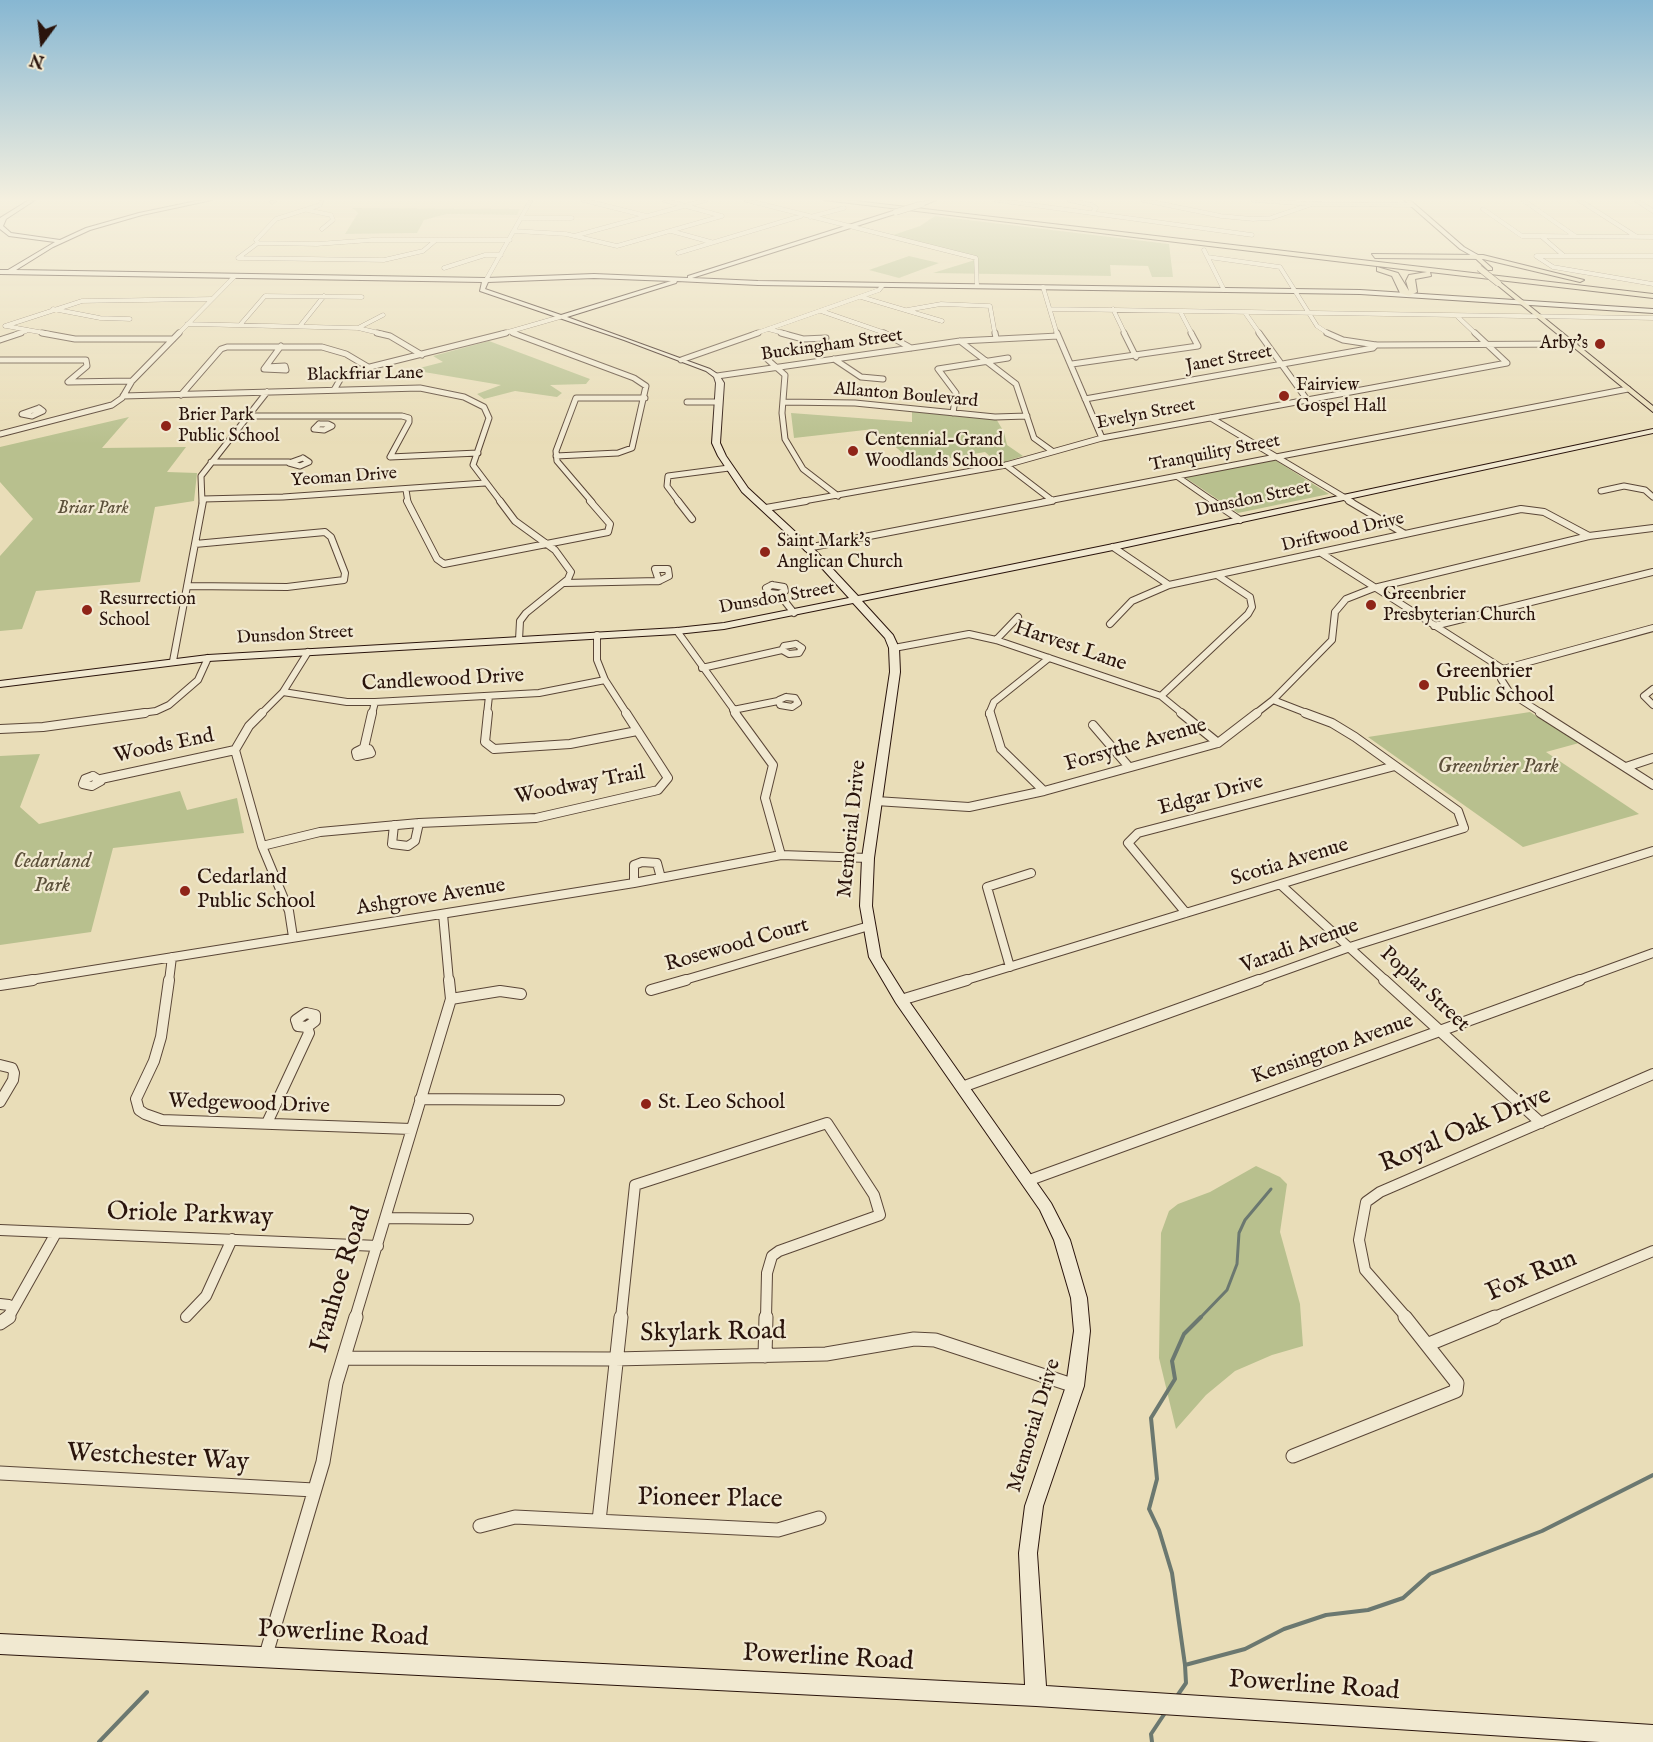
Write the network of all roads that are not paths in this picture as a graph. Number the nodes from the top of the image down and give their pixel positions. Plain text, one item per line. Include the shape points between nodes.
1 (229, 281) edge
2 (486, 281) edge
3 (675, 281) edge
4 (759, 281) edge
5 (977, 281) edge
6 (1220, 281) edge
7 (1289, 281) edge
8 (1398, 281) edge
9 (1410, 281) edge
10 (1495, 281) edge
11 (1503, 281) edge
12 (1548, 281) edge
13 (1567, 281) edge
14 (1591, 281) edge
15 (1637, 281) edge
16 (1653, 284) edge
17 (883, 285) junction
18 (977, 286) junction
19 (1043, 287) junction
20 (1224, 290) junction
21 (1295, 291) junction
22 (1653, 291) edge
23 (1409, 294) junction
24 (324, 296) junction
25 (1653, 296) edge
26 (362, 297) dead end
27 (860, 297) junction
28 (211, 299) junction
29 (1521, 302) junction
30 (1532, 303) junction
31 (52, 309) junction
32 (1050, 309) junction
33 (1113, 309) junction
34 (1630, 309) junction
35 (907, 310) junction
36 (1653, 310) edge
37 (820, 311) junction
38 (1181, 313) junction
39 (1246, 314) junction
40 (1310, 314) junction
41 (383, 315) dead end
42 (560, 316) junction
43 (1458, 317) junction
44 (1540, 318) junction
45 (1553, 318) junction
46 (1640, 318) junction
47 (1653, 318) edge
48 (130, 319) dead end
49 (942, 321) dead end
50 (187, 324) junction
51 (2, 325) edge
52 (240, 325) junction
53 (300, 326) junction
54 (358, 328) junction
55 (768, 329) junction
56 (1559, 330) junction
57 (26, 331) junction
58 (511, 332) junction
59 (1058, 336) junction
60 (826, 338) dead end
61 (996, 338) junction
62 (172, 339) junction
63 (0, 340) edge
64 (960, 341) junction
65 (1575, 344) junction
66 (1376, 345) junction
67 (1488, 345) junction
68 (281, 346) junction
69 (911, 348) junction
70 (422, 355) junction
71 (1136, 357) junction
72 (1008, 358) dead end
73 (767, 359) dead end
74 (834, 359) junction
75 (0, 360) edge
76 (681, 360) junction
77 (987, 361) junction
78 (1072, 364) junction
79 (1282, 365) junction
80 (266, 367) dead end
81 (776, 367) junction
82 (368, 368) junction
83 (717, 376) junction
84 (882, 379) dead end
85 (132, 381) junction
86 (1628, 388) junction
87 (334, 390) junction
88 (267, 392) junction
89 (181, 395) junction
90 (123, 396) junction
91 (645, 398) junction
92 (1085, 399) junction
93 (1308, 401) junction
94 (687, 402) dead end
95 (719, 402) junction
96 (784, 402) junction
97 (1653, 410) edge
98 (953, 413) junction
99 (36, 415) dead end
100 (330, 415) junction
101 (248, 416) junction
102 (1027, 416) junction
103 (1211, 418) junction
104 (43, 424) junction
105 (325, 424) dead end
106 (1653, 431) edge
107 (0, 434) edge
108 (1102, 438) junction
109 (1052, 451) junction
110 (478, 453) junction
111 (556, 456) junction
112 (1276, 457) junction
113 (211, 462) junction
114 (289, 462) dead end
115 (1006, 465) junction
116 (729, 468) junction
117 (1178, 477) junction
118 (485, 483) junction
119 (405, 490) junction
120 (1601, 491) dead end
121 (838, 496) junction
122 (1653, 496) edge
123 (203, 498) junction
124 (1344, 498) junction
125 (1053, 501) junction
126 (766, 508) junction
127 (692, 519) dead end
128 (1240, 520) junction
129 (1653, 528) edge
130 (1405, 534) junction
131 (1589, 536) junction
132 (195, 544) junction
133 (546, 545) junction
134 (1113, 547) junction
135 (807, 548) junction
136 (1321, 553) junction
137 (1653, 572) edge
138 (1217, 575) junction
139 (658, 581) dead end
140 (564, 583) junction
141 (1169, 585) junction
142 (188, 586) junction
143 (1374, 588) junction
144 (778, 594) dead end
145 (857, 601) junction
146 (794, 613) junction
147 (1018, 617) dead end
148 (1110, 624) dead end
149 (1434, 626) junction
150 (1653, 628) edge
151 (677, 631) junction
152 (597, 635) junction
153 (519, 640) junction
154 (996, 640) junction
155 (894, 648) junction
156 (782, 650) dead end
157 (308, 652) junction
158 (208, 658) junction
159 (1049, 658) junction
160 (173, 661) junction
161 (702, 668) junction
162 (1503, 669) junction
163 (605, 680) junction
164 (0, 684) edge
165 (1653, 689) edge
166 (283, 692) junction
167 (489, 696) junction
168 (1161, 696) junction
169 (1273, 700) junction
170 (778, 701) dead end
171 (375, 702) junction
172 (1653, 705) edge
173 (733, 711) junction
174 (1093, 724) dead end
175 (0, 729) edge
176 (637, 731) junction
177 (1218, 743) junction
178 (364, 748) dead end
179 (235, 750) junction
180 (1653, 758) edge
181 (1395, 766) junction
182 (1129, 767) junction
183 (1626, 767) junction
184 (101, 779) dead end
185 (1653, 785) edge
186 (1044, 791) junction
187 (876, 801) junction
188 (419, 823) junction
189 (394, 825) junction
190 (262, 846) junction
191 (1653, 851) edge
192 (781, 855) junction
193 (868, 858) junction
194 (1031, 873) dead end
195 (661, 878) junction
196 (634, 884) junction
197 (1281, 885) junction
198 (443, 914) junction
199 (1186, 914) junction
200 (869, 926) junction
201 (293, 938) junction
202 (1350, 947) junction
203 (1653, 953) edge
204 (172, 957) junction
205 (1010, 967) junction
206 (0, 985) edge
207 (651, 990) dead end
208 (521, 994) dead end
209 (451, 999) junction
210 (901, 1000) junction
211 (307, 1027) dead end
212 (1440, 1030) junction
213 (0, 1065) edge
214 (1653, 1074) edge
215 (962, 1087) junction
216 (420, 1099) junction
217 (559, 1101) dead end
218 (0, 1102) edge
219 (1541, 1123) junction
220 (267, 1124) junction
221 (411, 1129) junction
222 (1027, 1181) junction
223 (387, 1218) junction
224 (468, 1219) dead end
225 (0, 1230) edge
226 (56, 1233) junction
227 (232, 1239) junction
228 (378, 1246) junction
229 (1653, 1251) edge
230 (0, 1304) edge
231 (12, 1313) junction
232 (186, 1317) dead end
233 (0, 1323) edge
234 (1429, 1344) junction
235 (765, 1356) junction
236 (344, 1358) junction
237 (615, 1359) junction
238 (1075, 1386) junction
239 (1293, 1456) dead end
240 (0, 1473) edge
241 (314, 1490) junction
242 (819, 1518) dead end
243 (599, 1521) junction
244 (480, 1526) dead end
245 (0, 1644) edge
246 (265, 1658) junction
247 (1036, 1696) junction
248 (1653, 1735) edge

1 - 28 street
2 - 42 main road via 482,291
3 - 42 main road
4 - 17 main road
5 - 18 street
6 - 20 street
7 - 21 street
8 - 23 highway
9 - 23 highway via 1413,292
10 - 29 main road, bridge
11 - 30 main road
12 - 25 highway
13 - 22 highway
14 - 22 highway
15 - 16 street
17 - 18 main road
17 - 27 street via 879,291
18 - 19 main road
19 - 20 main road
19 - 32 street
20 - 21 main road
21 - 23 main road
21 - 40 street
23 - 29 main road
24 - 26 street
24 - 52 street via 266,296
24 - 53 street
27 - 35 street
27 - 37 street
28 - 31 street via 95,300
28 - 50 street
29 - 30 main road
29 - 44 main road
30 - 34 main road
30 - 45 main road
31 - 48 street
31 - 51 street
32 - 33 street
32 - 59 street
33 - 38 street
33 - 71 street
34 - 36 main road
34 - 46 street
35 - 49 street
35 - 61 street via 941,304 990,306
37 - 55 street
37 - 69 street via 888,334
38 - 39 street
38 - 71 street via 1198,346
39 - 40 street
39 - 79 street
40 - 43 street
40 - 66 street via 1317,326 1331,336
41 - 54 street
42 - 58 street
42 - 76 main road
43 - 44 street
43 - 67 street
44 - 45 street
44 - 56 main road
45 - 46 street
45 - 56 main road
46 - 47 street
50 - 52 street
50 - 62 street
51 - 57 street
52 - 53 street
53 - 54 street
54 - 70 street via 390,336
55 - 60 street via 802,339
55 - 76 street
56 - 65 main road
57 - 62 street via 75,339
57 - 63 street
58 - 70 street
58 - 91 street via 634,378 645,386
59 - 61 street, Buckingham Street
59 - 78 street
61 - 64 street, Buckingham Street
62 - 85 street
64 - 69 street, Buckingham Street
64 - 77 street
65 - 67 street
65 - 86 main road
66 - 67 street
66 - 79 street, Janet Street
67 - 93 street, Evelyn Street via 1507,363
68 - 80 street
68 - 82 street via 331,349
68 - 89 street via 223,348
69 - 74 street, Buckingham Street
70 - 82 street
71 - 78 street
72 - 77 street
73 - 81 street
74 - 81 street, Buckingham Street
74 - 84 street via 861,377
75 - 85 street via 86,360 87,366 68,382
76 - 83 main road
77 - 98 street via 938,369 956,393
77 - 102 street via 1016,384
78 - 92 street
79 - 92 street, Janet Street
79 - 93 street
81 - 83 street, Buckingham Street
81 - 96 street via 785,375
82 - 87 street via 347,374
83 - 95 main road
85 - 90 street
86 - 97 main road
86 - 112 street, Tranquility Street
87 - 88 street, Blackfriar Lane
87 - 110 street, Blackfriar Lane via 420,388 464,397 484,407 489,418
88 - 89 street, Blackfriar Lane
88 - 101 street
89 - 90 street, Blackfriar Lane
90 - 104 street via 106,409
91 - 111 street via 634,446 629,450
91 - 111 street via 576,398
92 - 108 street
93 - 103 street, Evelyn Street
94 - 95 street
95 - 116 main road via 716,443
96 - 98 street, Allanton Boulevard via 855,403
96 - 121 street via 784,439 803,469
98 - 102 street, Allanton Boulevard
99 - 104 street
100 - 101 street
100 - 105 street
100 - 110 street via 408,418 390,457
101 - 113 street
102 - 109 street via 1034,438
103 - 108 street, Evelyn Street
103 - 112 street
104 - 107 street
106 - 124 main road, Dunsdon Street
108 - 109 street, Evelyn Street
109 - 115 street, Evelyn Street
110 - 118 street, Blackfriar Lane via 473,465
111 - 133 street via 611,527 603,534
112 - 117 street, Tranquility Street
112 - 124 street
113 - 114 street
113 - 123 street via 201,476
115 - 121 street, Evelyn Street
115 - 125 street
116 - 126 main road via 745,490
116 - 127 street via 668,476 667,486
117 - 125 street, Tranquility Street
117 - 128 street
118 - 119 street, Yeoman Drive
118 - 133 street, Blackfriar Lane via 515,521
119 - 123 street, Yeoman Drive
119 - 133 street via 437,559 444,564
120 - 122 street via 1624,486 1645,490
121 - 126 street, Evelyn Street
123 - 132 street
124 - 128 main road, Dunsdon Street
124 - 130 street
125 - 135 street, Tranquility Street
126 - 135 main road
128 - 134 main road, Dunsdon Street
129 - 131 street, Forsythe Avenue
130 - 131 street, Driftwood Drive via 1521,509 1544,512
130 - 136 street, Driftwood Drive
131 - 143 street, Forsythe Avenue
132 - 142 street
132 - 142 street via 325,532 331,537 344,580 287,587
133 - 140 street, Blackfriar Lane via 569,568 571,576
134 - 141 street
134 - 145 main road, Dunsdon Street
135 - 145 main road
136 - 138 street, Driftwood Drive
136 - 143 street
137 - 149 street
138 - 141 street, Driftwood Drive
138 - 168 street via 1250,597 1252,607
139 - 140 street
140 - 153 street via 519,621
141 - 148 street, Driftwood Drive via 1132,601
142 - 160 street
143 - 149 street
143 - 169 street, Forsythe Avenue via 1346,599 1335,612 1332,640
144 - 146 street
145 - 146 main road, Dunsdon Street
145 - 155 main road via 890,637
146 - 151 main road, Dunsdon Street
147 - 154 street
149 - 162 street
150 - 162 street
151 - 152 main road, Dunsdon Street
151 - 161 street
152 - 153 main road, Dunsdon Street
152 - 163 street, Woodway Trail via 597,660
153 - 157 main road, Dunsdon Street
154 - 155 street, Harvest Lane via 969,634
154 - 159 street, Harvest Lane
155 - 187 main road, Memorial Drive via 895,672
156 - 161 street
157 - 158 main road, Dunsdon Street
157 - 166 street
158 - 160 main road, Dunsdon Street
158 - 175 street via 198,680 156,711
159 - 168 street, Harvest Lane
159 - 186 street via 994,702 989,714 1001,749
160 - 164 main road, Dunsdon Street
161 - 173 street
162 - 183 street via 1501,679 1510,693
163 - 167 street, Candlewood Drive via 539,693
163 - 176 street, Woodway Trail
165 - 172 street via 1644,696
166 - 171 street, Candlewood Drive via 347,702
166 - 179 street via 249,726
167 - 171 street, Candlewood Drive
167 - 176 street via 485,742 494,749 570,744
168 - 177 street, Harvest Lane
169 - 177 street, Forsythe Avenue
169 - 181 street, Scotia Avenue via 1332,723
170 - 173 street
171 - 178 street
173 - 192 street via 773,765 765,798
174 - 182 street
176 - 188 street, Woodway Trail via 668,778 658,790 536,818
177 - 182 street, Forsythe Avenue
179 - 184 street, Woods End
179 - 190 street
180 - 183 street
181 - 197 street, Scotia Avenue via 1458,811 1464,828
181 - 199 street, Edgar Drive via 1138,833 1128,843
182 - 186 street, Forsythe Avenue
183 - 185 street
186 - 187 street, Forsythe Avenue via 969,807
187 - 193 main road, Memorial Drive
188 - 189 street, Woodway Trail
188 - 189 street via 415,841 408,846 392,844
189 - 190 street, Woodway Trail via 320,832
190 - 201 street via 289,911
191 - 202 street, Varadi Avenue
192 - 193 street, Ashgrove Avenue
192 - 195 street, Ashgrove Avenue
193 - 200 main road, Memorial Drive
194 - 205 street via 987,888
195 - 196 street, Ashgrove Avenue
195 - 196 street via 657,864 642,862 634,865
196 - 198 street, Ashgrove Avenue
197 - 199 street, Scotia Avenue
197 - 202 street, Poplar Street
198 - 201 street, Ashgrove Avenue
198 - 209 street, Ivanhoe Road
199 - 205 street, Scotia Avenue
200 - 207 street, Rosewood Court
200 - 210 main road, Memorial Drive via 874,957
201 - 204 street, Ashgrove Avenue
202 - 212 street, Poplar Street
202 - 215 street, Varadi Avenue
203 - 212 street, Kensington Avenue
204 - 206 street, Ashgrove Avenue
204 - 220 street, Wedgewood Drive via 161,1037 154,1061 137,1093 139,1110 162,1120
205 - 210 street, Scotia Avenue
208 - 209 street via 500,991
209 - 216 street, Ivanhoe Road
210 - 215 main road, Memorial Drive
211 - 220 street via 309,1033
212 - 219 street, Poplar Street
212 - 222 street, Kensington Avenue
213 - 218 street via 12,1068 14,1073
214 - 219 street, Royal Oak Drive
215 - 222 main road, Memorial Drive
216 - 217 street
216 - 221 street, Ivanhoe Road
219 - 234 street, Royal Oak Drive via 1380,1192 1366,1202 1359,1240 1365,1270
220 - 221 street, Wedgewood Drive
221 - 223 street, Ivanhoe Road
222 - 238 main road, Memorial Drive via 1046,1207 1062,1240 1079,1298 1082,1331
223 - 224 street
223 - 228 street, Ivanhoe Road
225 - 226 street, Oriole Parkway
226 - 227 street, Oriole Parkway
226 - 231 street
227 - 228 street, Oriole Parkway
227 - 232 street via 206,1296
228 - 236 street, Ivanhoe Road
229 - 234 street, Fox Run
230 - 231 street via 9,1305
231 - 233 street
234 - 239 street, Royal Oak Drive via 1457,1383 1456,1391
235 - 237 street, Skylark Road
235 - 237 street via 767,1273 772,1256 880,1215 874,1195 827,1123 635,1185
235 - 238 street, Skylark Road via 826,1354 935,1340
236 - 237 street, Skylark Road
236 - 241 street, Ivanhoe Road
237 - 243 street
238 - 247 main road, Memorial Drive via 1034,1506 1028,1553
240 - 241 street, Westchester Way
241 - 246 street, Ivanhoe Road
242 - 243 street, Pioneer Place via 778,1530
243 - 244 street, Pioneer Place via 515,1517
245 - 246 main road, Powerline Road
246 - 247 main road, Powerline Road
247 - 248 main road, Powerline Road

